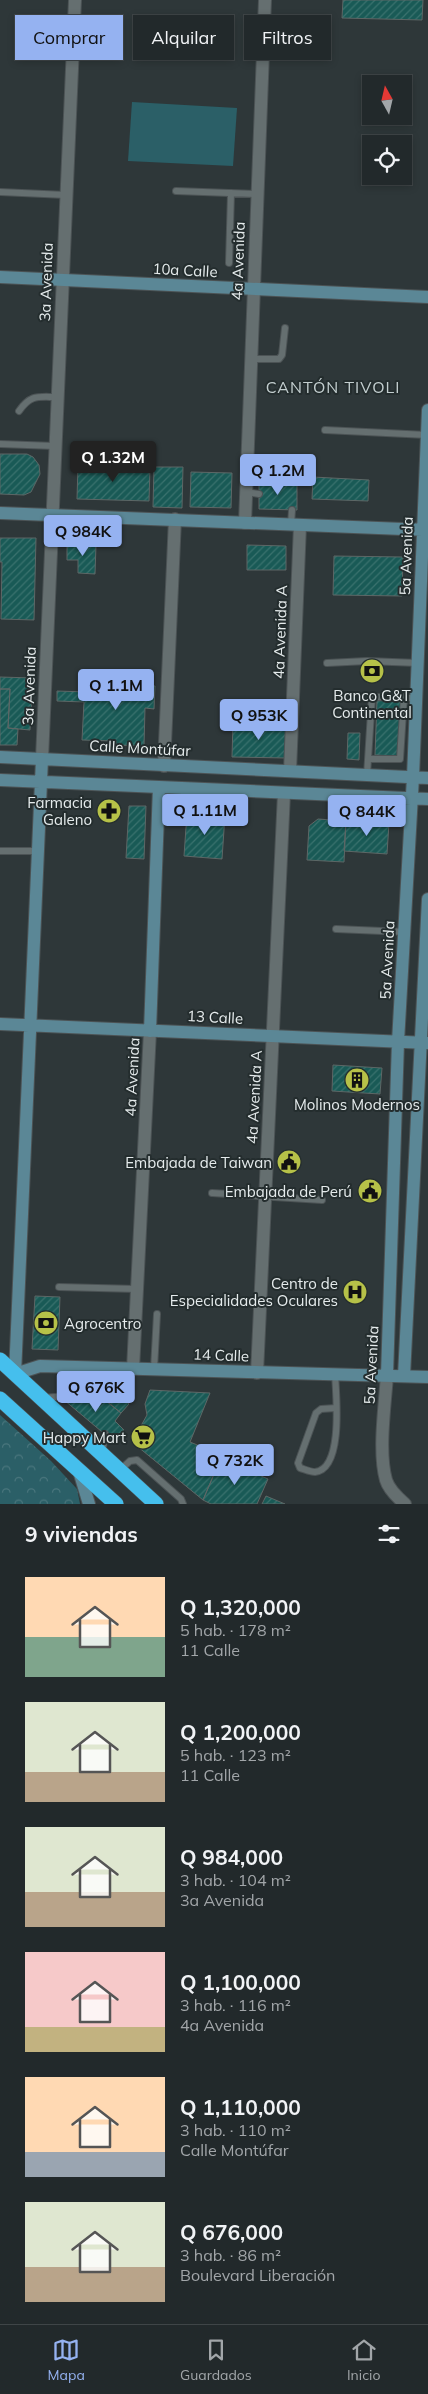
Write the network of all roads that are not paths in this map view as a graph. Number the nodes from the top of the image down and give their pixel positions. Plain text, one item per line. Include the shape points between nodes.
1 (75, 0) edge
2 (265, 0) edge
3 (176, 191) dead end
4 (0, 192) edge
5 (230, 193) junction
6 (257, 194) junction
7 (66, 195) junction
8 (229, 263) dead end
9 (0, 277) edge
10 (62, 280) junction
11 (253, 289) junction
12 (428, 297) edge
13 (285, 328) dead end
14 (251, 359) junction
15 (58, 397) junction
16 (428, 410) edge
17 (19, 411) dead end
18 (325, 430) dead end
19 (427, 435) edge
20 (0, 444) edge
21 (55, 446) junction
22 (292, 510) dead end
23 (0, 513) edge
24 (52, 515) junction
25 (175, 519) junction
26 (245, 523) junction
27 (296, 524) junction
28 (426, 530) edge
29 (327, 663) dead end
30 (418, 663) junction
31 (404, 697) junction
32 (417, 698) junction
33 (0, 757) edge
34 (42, 759) junction
35 (368, 759) junction
36 (164, 766) junction
37 (290, 772) junction
38 (368, 775) junction
39 (413, 777) junction
40 (428, 778) edge
41 (0, 780) edge
42 (41, 782) junction
43 (159, 787) junction
44 (284, 792) junction
45 (412, 798) junction
46 (428, 799) edge
47 (0, 851) edge
48 (38, 851) junction
49 (428, 899) edge
50 (336, 928) dead end
51 (405, 932) junction
52 (427, 941) edge
53 (0, 1024) edge
54 (31, 1025) junction
55 (150, 1030) junction
56 (273, 1036) junction
57 (398, 1042) junction
58 (424, 1043) edge
59 (212, 1194) dead end
60 (265, 1198) junction
61 (322, 1200) dead end
62 (59, 1287) dead end
63 (137, 1289) junction
64 (157, 1314) dead end
65 (0, 1360) edge
66 (82, 1367) junction
67 (133, 1369) junction
68 (154, 1370) junction
69 (257, 1373) junction
70 (15, 1374) junction
71 (336, 1374) junction
72 (387, 1375) junction
73 (404, 1376) junction
74 (428, 1377) edge
75 (80, 1390) dead end
76 (67, 1396) dead end
77 (42, 1398) junction
78 (0, 1399) edge
79 (336, 1408) junction
80 (104, 1434) dead end
81 (102, 1454) junction
82 (120, 1470) junction
83 (79, 1471) junction
84 (89, 1504) edge
85 (116, 1504) edge
86 (156, 1504) edge
87 (183, 1504) edge
88 (405, 1504) edge

1 - 7 street, 3a Avenida
2 - 6 street, 4a Avenida
3 - 5 lane
4 - 7 lane
5 - 6 lane
5 - 8 lane
6 - 11 street, 4a Avenida
7 - 10 street, 3a Avenida
9 - 10 street, 10a Calle
10 - 11 street, 10a Calle
10 - 15 street, 3a Avenida
11 - 12 street, 10a Calle
11 - 14 street, 4a Avenida
13 - 14 lane via 279,359
14 - 26 street, 4a Avenida via 253,493
15 - 17 lane via 35,397
15 - 21 street, 3a Avenida
16 - 19 street, 5a Avenida
18 - 19 lane
19 - 28 street, 5a Avenida
20 - 21 lane
21 - 24 street, 3a Avenida
22 - 27 lane
23 - 24 street
24 - 25 street
24 - 34 street, 3a Avenida
25 - 26 street
25 - 36 street
26 - 27 street
27 - 28 street
27 - 37 street, 4a Avenida A
28 - 30 street, 5a Avenida
29 - 30 lane
30 - 32 street, 5a Avenida
31 - 32 lane
31 - 35 lane via 400,759
31 - 35 lane via 372,697
32 - 39 street, 5a Avenida
33 - 34 street, Calle Montúfar
34 - 36 street, Calle Montúfar
34 - 42 street, 3a Avenida
35 - 38 lane
36 - 37 street, Calle Montúfar
37 - 38 street, Calle Montúfar
38 - 39 street, Calle Montúfar
39 - 40 street, Calle Montúfar
39 - 45 street, 5a Avenida
41 - 42 street
42 - 43 street
42 - 48 street, 3a Avenida
43 - 44 street
43 - 55 street, 4a Avenida
44 - 45 street
44 - 56 street, 4a Avenida A
45 - 46 street
45 - 51 street, 5a Avenida
47 - 48 lane
48 - 54 street, 3a Avenida
49 - 52 street
50 - 51 lane
51 - 57 street, 5a Avenida
52 - 58 street
53 - 54 street, 13 Calle
54 - 55 street, 13 Calle
54 - 70 street, 3a Avenida
55 - 56 street, 13 Calle
55 - 63 street, 4a Avenida
56 - 57 street, 13 Calle
56 - 60 street, 4a Avenida A
57 - 58 street, 13 Calle
57 - 72 street, 5a Avenida
58 - 73 street
59 - 60 lane
60 - 61 lane
60 - 69 street, 4a Avenida A
62 - 63 lane
63 - 67 street, 4a Avenida
64 - 68 lane
65 - 70 highway
66 - 67 street, 14 Calle
66 - 70 street, 14 Calle via 34,1366
66 - 75 lane
67 - 68 street, 14 Calle
68 - 69 street, 14 Calle
69 - 71 street, 14 Calle
70 - 77 highway
71 - 72 street, 14 Calle
71 - 79 lane
72 - 73 street, 14 Calle
72 - 88 street, 5a Avenida via 383,1462 386,1482
73 - 74 street, 14 Calle
76 - 77 lane
77 - 81 highway
78 - 83 highway
79 - 79 lane via 336,1439 325,1468 315,1472 300,1468 298,1463 316,1413 321,1409
80 - 81 lane
81 - 82 highway
82 - 86 highway
82 - 87 lane via 130,1461 137,1460
83 - 84 street
83 - 85 highway

